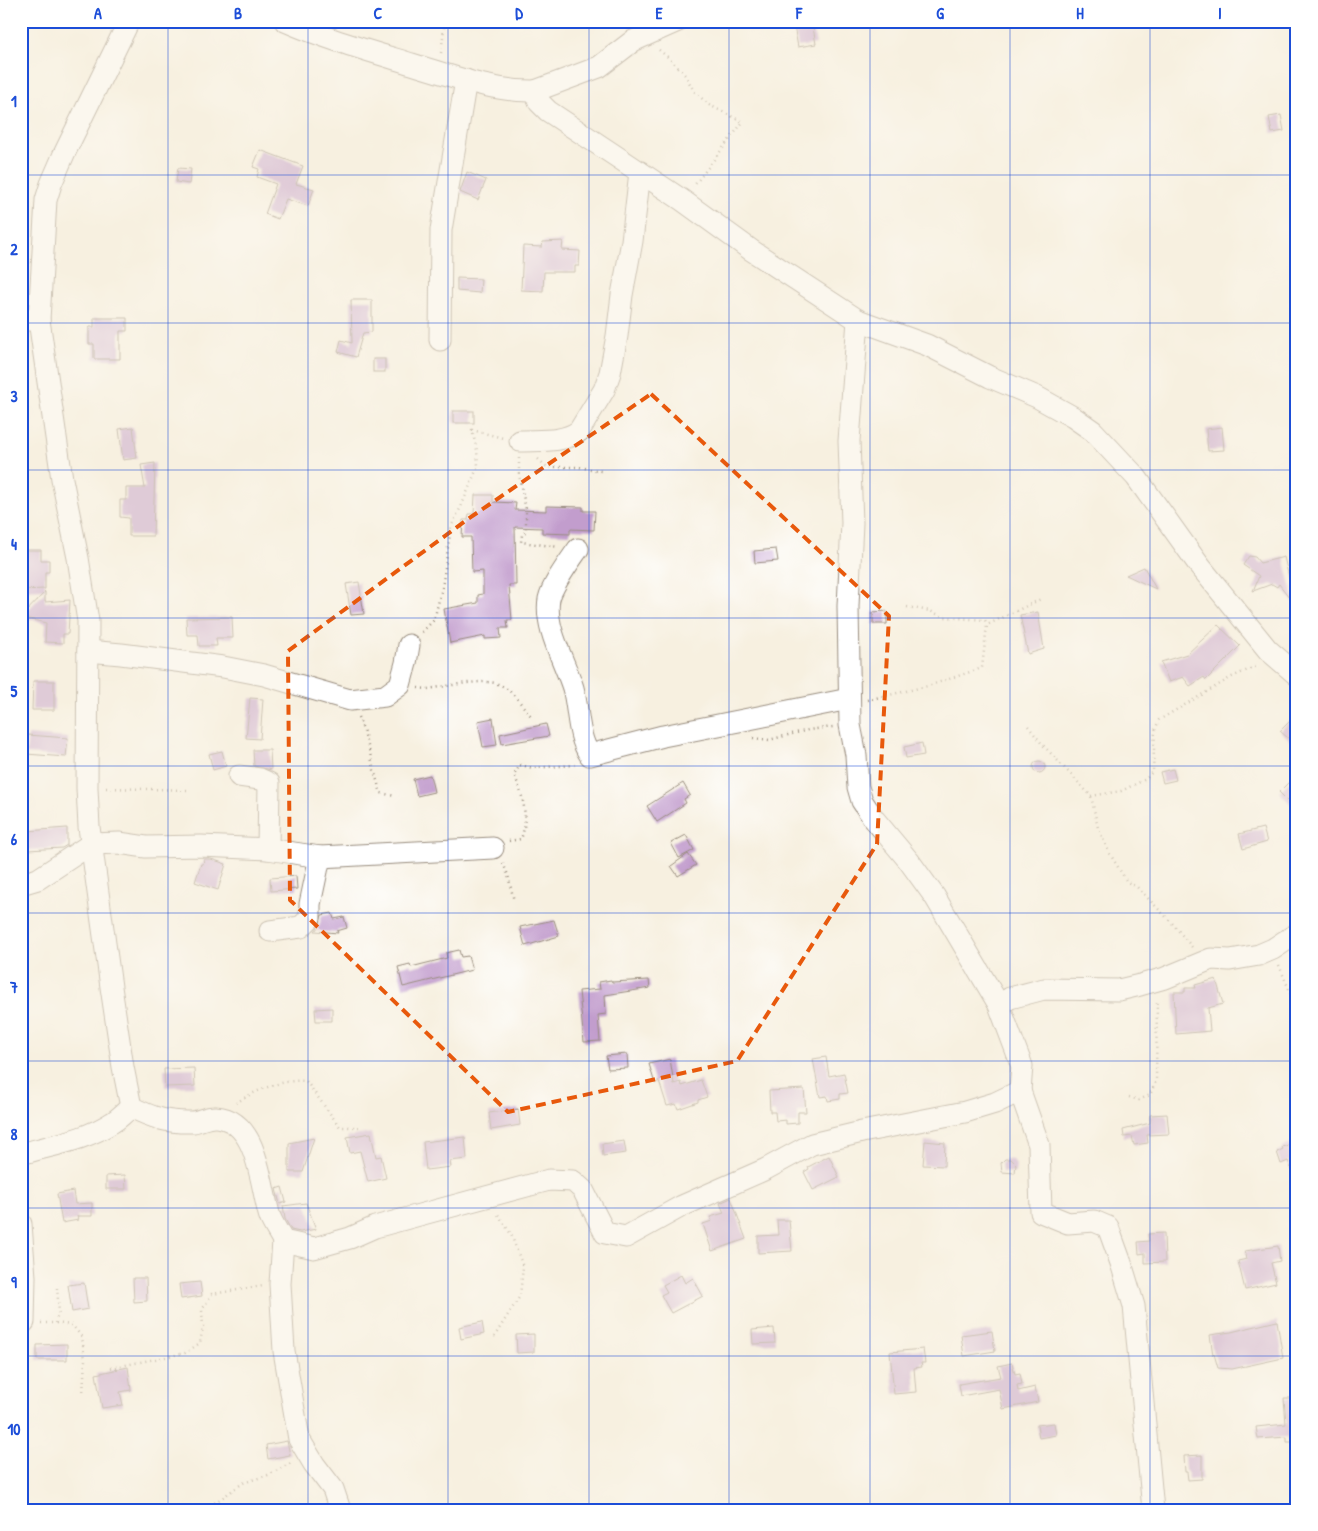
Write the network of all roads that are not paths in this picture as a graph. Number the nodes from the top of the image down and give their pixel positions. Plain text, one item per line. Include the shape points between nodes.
1 (130, 21) edge
2 (285, 21) edge
3 (678, 21) edge
4 (466, 80) junction
5 (535, 91) junction
6 (640, 172) junction
7 (30, 320) edge
8 (858, 320) junction
9 (440, 340) dead end
10 (520, 441) road end
11 (578, 549) road end
12 (409, 645) road end
13 (88, 652) junction
14 (1297, 675) edge
15 (849, 699) junction
16 (239, 776) dead end
17 (91, 844) junction
18 (493, 848) road end
19 (268, 849) junction
20 (320, 857) junction
21 (21, 884) edge
22 (270, 932) dead end
23 (1297, 934) edge
24 (999, 1005) junction
25 (1020, 1091) junction
26 (131, 1107) junction
27 (21, 1154) edge
28 (21, 1224) edge
29 (283, 1241) junction
30 (24, 1322) dead end
31 (340, 1510) edge
32 (1153, 1510) edge

1 - 7 street via 51,184
2 - 4 street via 322,37
3 - 5 street via 633,41 600,67
4 - 5 street via 515,92
4 - 9 street via 441,230
5 - 6 street via 539,102 548,111
6 - 8 street
6 - 10 street via 617,336 604,390 579,431 573,435 562,439
7 - 13 street via 78,558
8 - 14 street via 927,345 1037,397 1093,431 1136,477 1199,565 1268,650
8 - 15 street via 849,441 852,523 848,573
11 - 15 street via 550,598 548,612 573,690 584,746 590,755 663,736
12 - 13 street via 400,685 386,696 350,700 264,675
13 - 17 street via 87,788
15 - 24 street via 862,800 935,897
16 - 19 street via 269,783
17 - 19 street
17 - 21 street via 38,879
17 - 26 street via 122,1066
18 - 20 street
19 - 20 street
20 - 22 street via 310,918 301,926
23 - 24 street via 1259,955 1230,960 1212,959 1157,981 1119,990 1044,989 1010,998
24 - 25 street via 1022,1066
25 - 29 street via 965,1112 812,1144 626,1236 605,1233 583,1190 573,1181 549,1180 375,1227 314,1248
25 - 32 street via 1039,1145 1042,1212 1068,1223 1094,1221 1108,1227 1121,1263 1134,1306
26 - 27 street via 113,1122 88,1134
26 - 29 street via 170,1122 195,1122 214,1117 233,1121 249,1140 271,1218
28 - 30 street
29 - 31 street via 280,1284 286,1359 299,1439 333,1489

